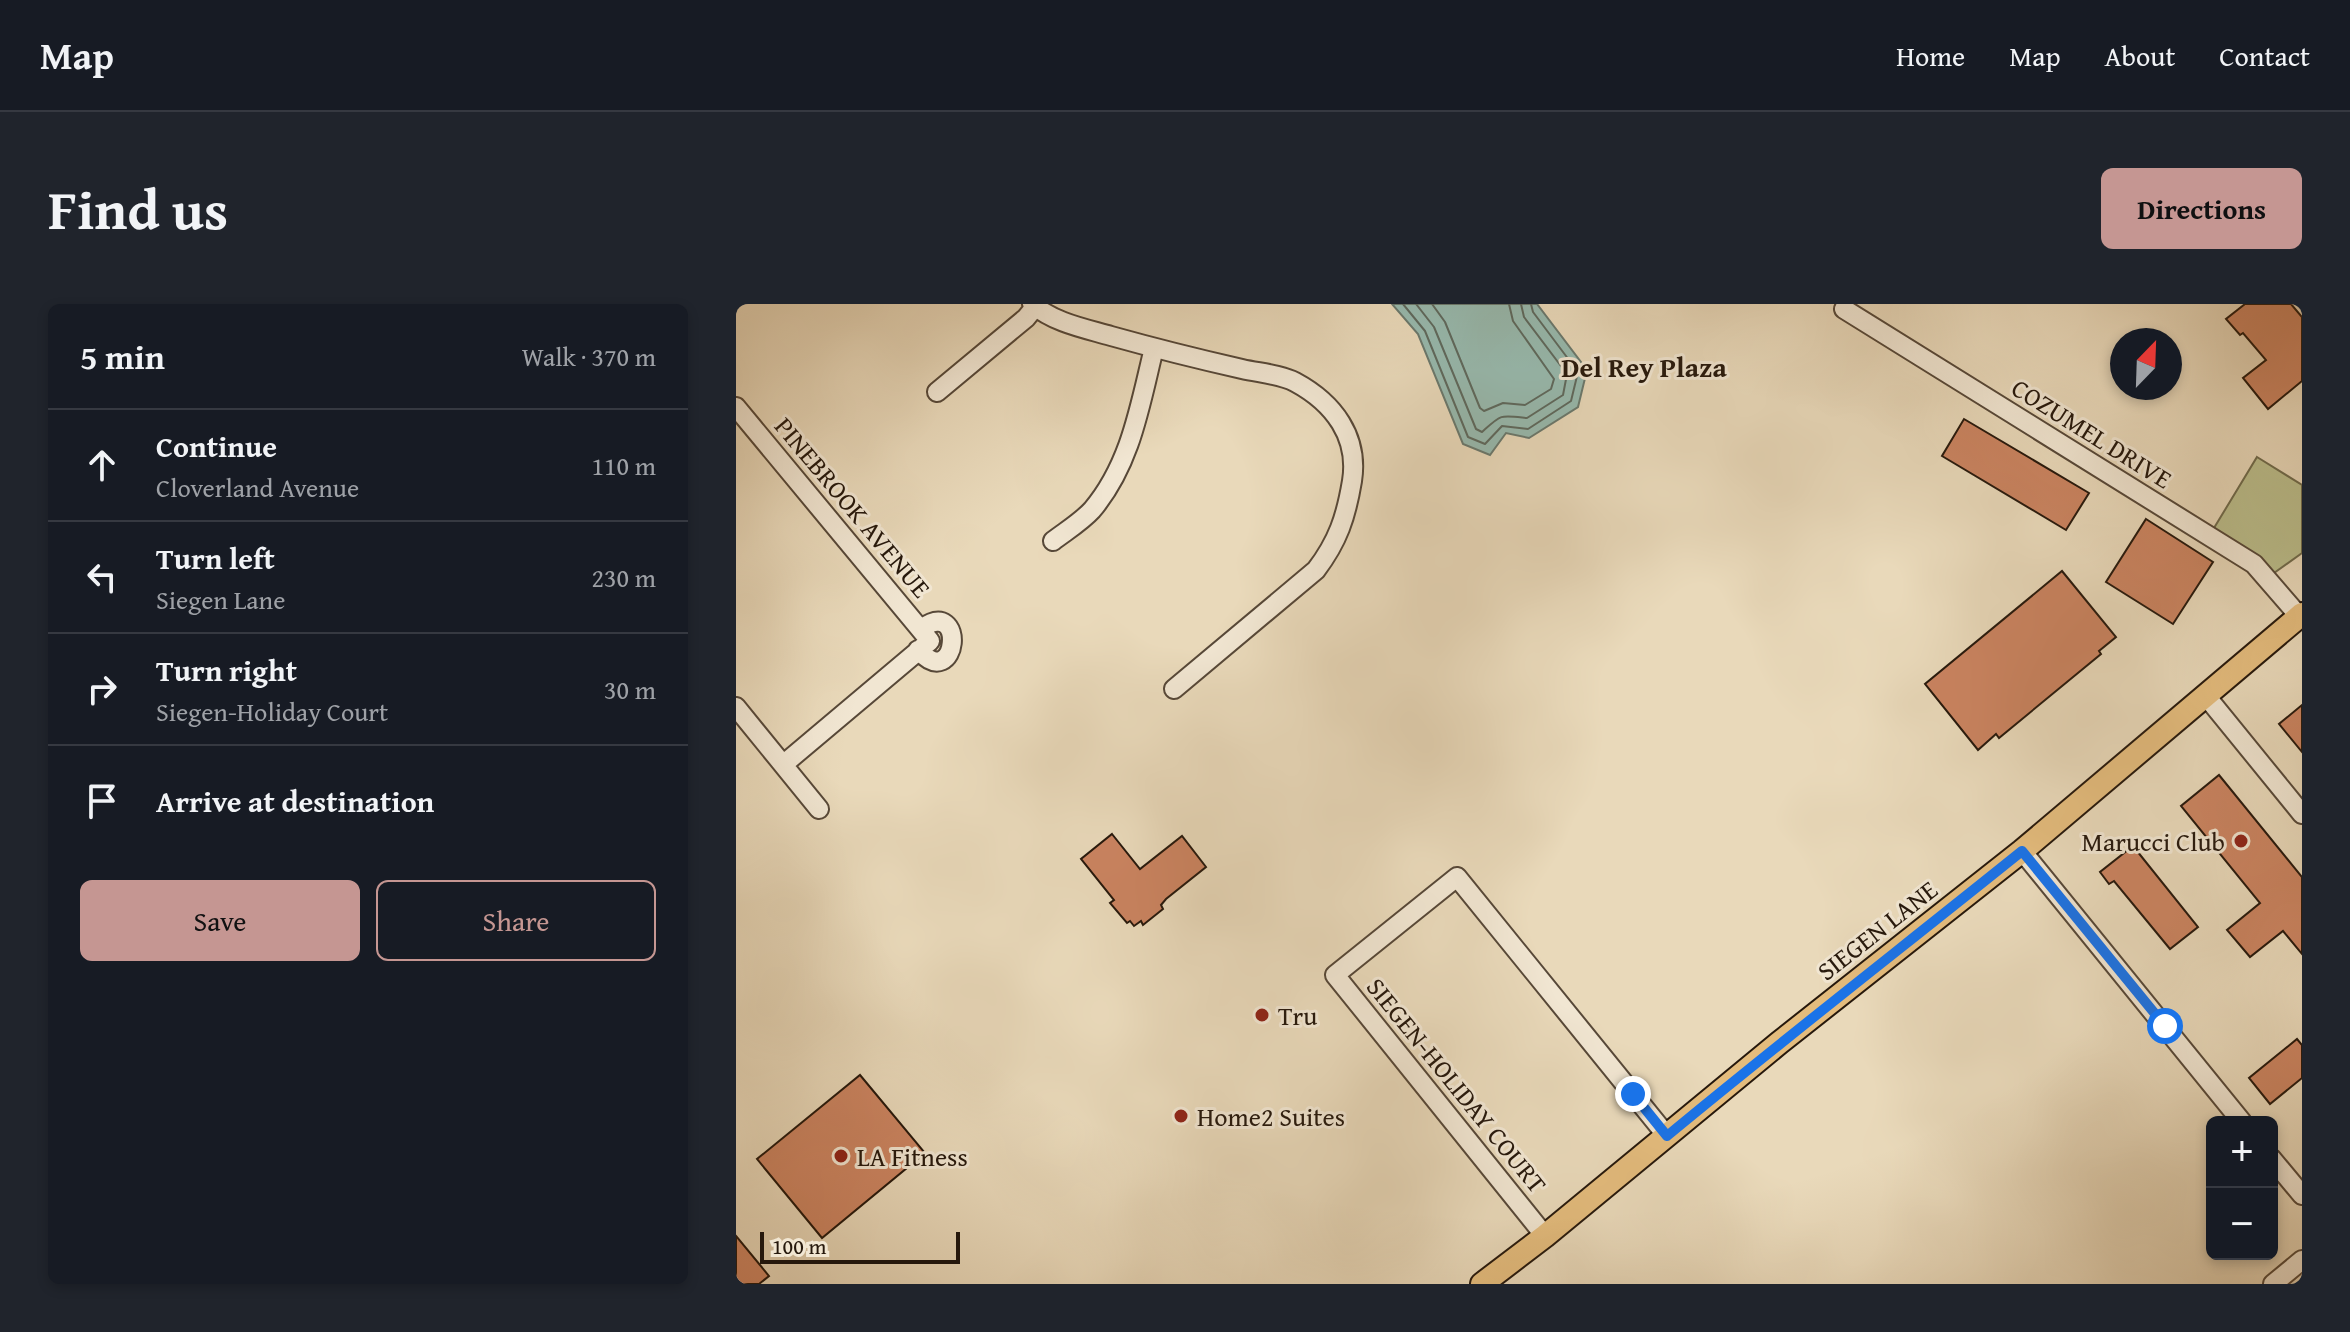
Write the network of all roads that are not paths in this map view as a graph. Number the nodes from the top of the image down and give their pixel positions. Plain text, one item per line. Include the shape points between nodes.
1 (1033, 305) edge
2 (1844, 309) dead end
3 (1154, 348) junction
4 (937, 392) dead end
5 (736, 407) edge
6 (1053, 541) dead end
7 (2301, 615) edge
8 (1174, 689) dead end
9 (2206, 696) junction
10 (736, 707) edge
11 (784, 764) junction
12 (819, 809) dead end
13 (2302, 814) edge
14 (2022, 851) junction
15 (2237, 1116) edge
16 (1667, 1136) junction
17 (2278, 1166) edge
18 (2302, 1195) edge
19 (1545, 1236) junction
20 (2302, 1260) edge
21 (1482, 1284) edge
22 (2273, 1284) edge

1 - 3 street via 1059,322
1 - 4 street via 1026,318
2 - 7 street, COZUMEL DRIVE via 2254,564
3 - 6 street via 1125,458 1089,512
3 - 8 street via 1292,380 1319,397 1340,421 1355,465 1341,532 1316,570
5 - 11 street, PINEBROOK AVENUE via 923,640
7 - 9 main road, SIEGEN LANE
9 - 13 street
9 - 14 main road, SIEGEN LANE
10 - 11 street
11 - 12 street
14 - 15 street
14 - 16 main road, SIEGEN LANE
16 - 19 main road, SIEGEN LANE
16 - 19 street, SIEGEN-HOLIDAY COURT via 1457,877 1335,975
17 - 18 street
19 - 21 main road, SIEGEN LANE
20 - 22 street

